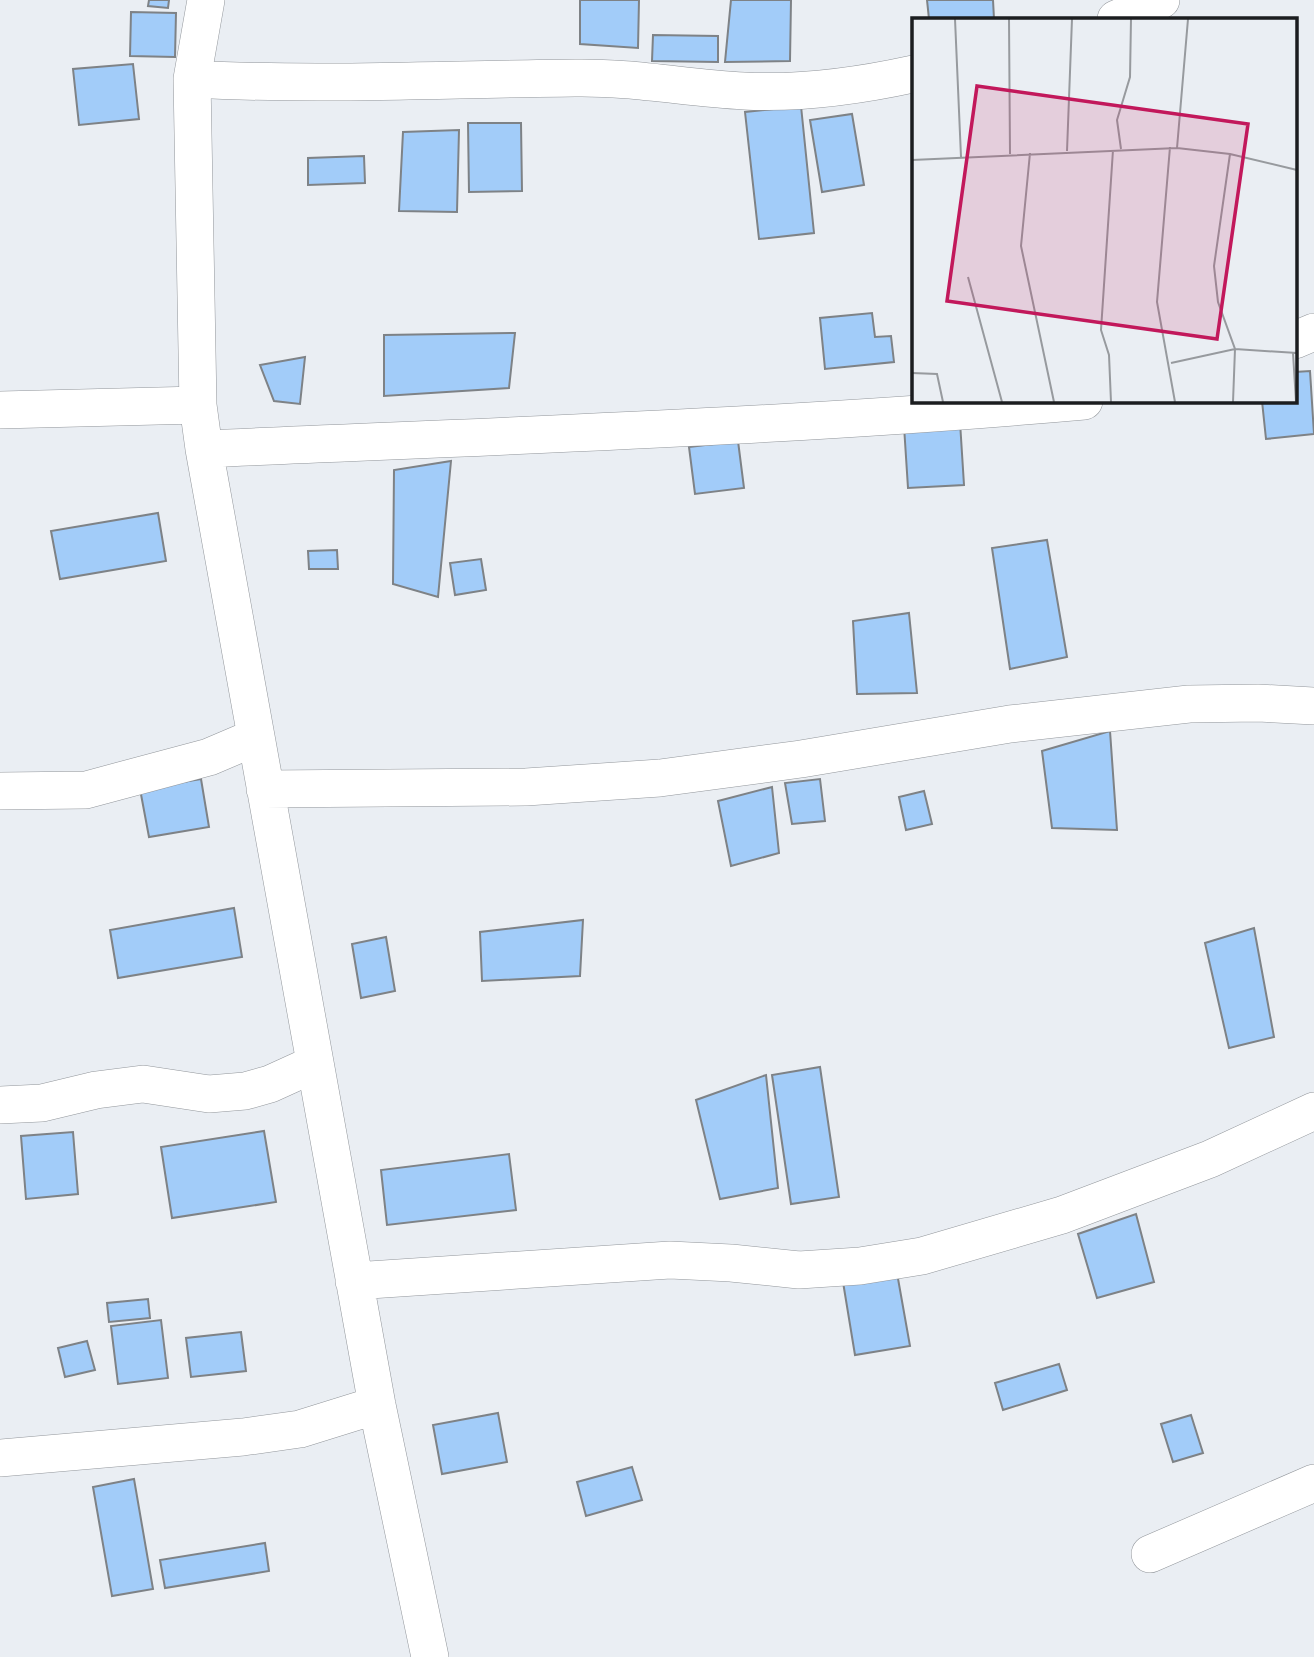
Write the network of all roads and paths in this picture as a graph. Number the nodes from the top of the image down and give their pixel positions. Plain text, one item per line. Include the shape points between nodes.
1 (206, 0) edge
2 (1161, 0) edge
3 (1118, 18) edge
4 (912, 75) edge
5 (192, 79) junction
6 (1314, 332) edge
7 (1296, 340) edge
8 (1072, 402) edge
9 (198, 405) junction
10 (0, 410) edge
11 (204, 449) junction
12 (1314, 706) edge
13 (256, 737) junction
14 (265, 789) junction
15 (0, 791) edge
16 (314, 1064) junction
17 (0, 1105) edge
18 (1314, 1111) edge
19 (354, 1281) junction
20 (377, 1405) junction
21 (0, 1458) edge
22 (1314, 1483) edge
23 (1150, 1553) dead end
24 (430, 1657) edge

1 - 5 street
2 - 3 street
4 - 5 street via 813,91 577,77 341,83
5 - 9 street
6 - 7 street
8 - 11 street via 771,423
9 - 10 street
9 - 11 street
11 - 13 street
12 - 14 street via 1189,704 1010,724 802,760 660,778 526,787
13 - 14 street
13 - 15 street via 209,757 86,790
14 - 16 street
16 - 17 street via 245,1091 209,1094 143,1084 42,1103
16 - 19 street
18 - 19 street via 1210,1159 1062,1215 909,1258 799,1270 670,1260
19 - 20 street
20 - 21 street via 300,1429 255,1436
20 - 24 street
22 - 23 street

